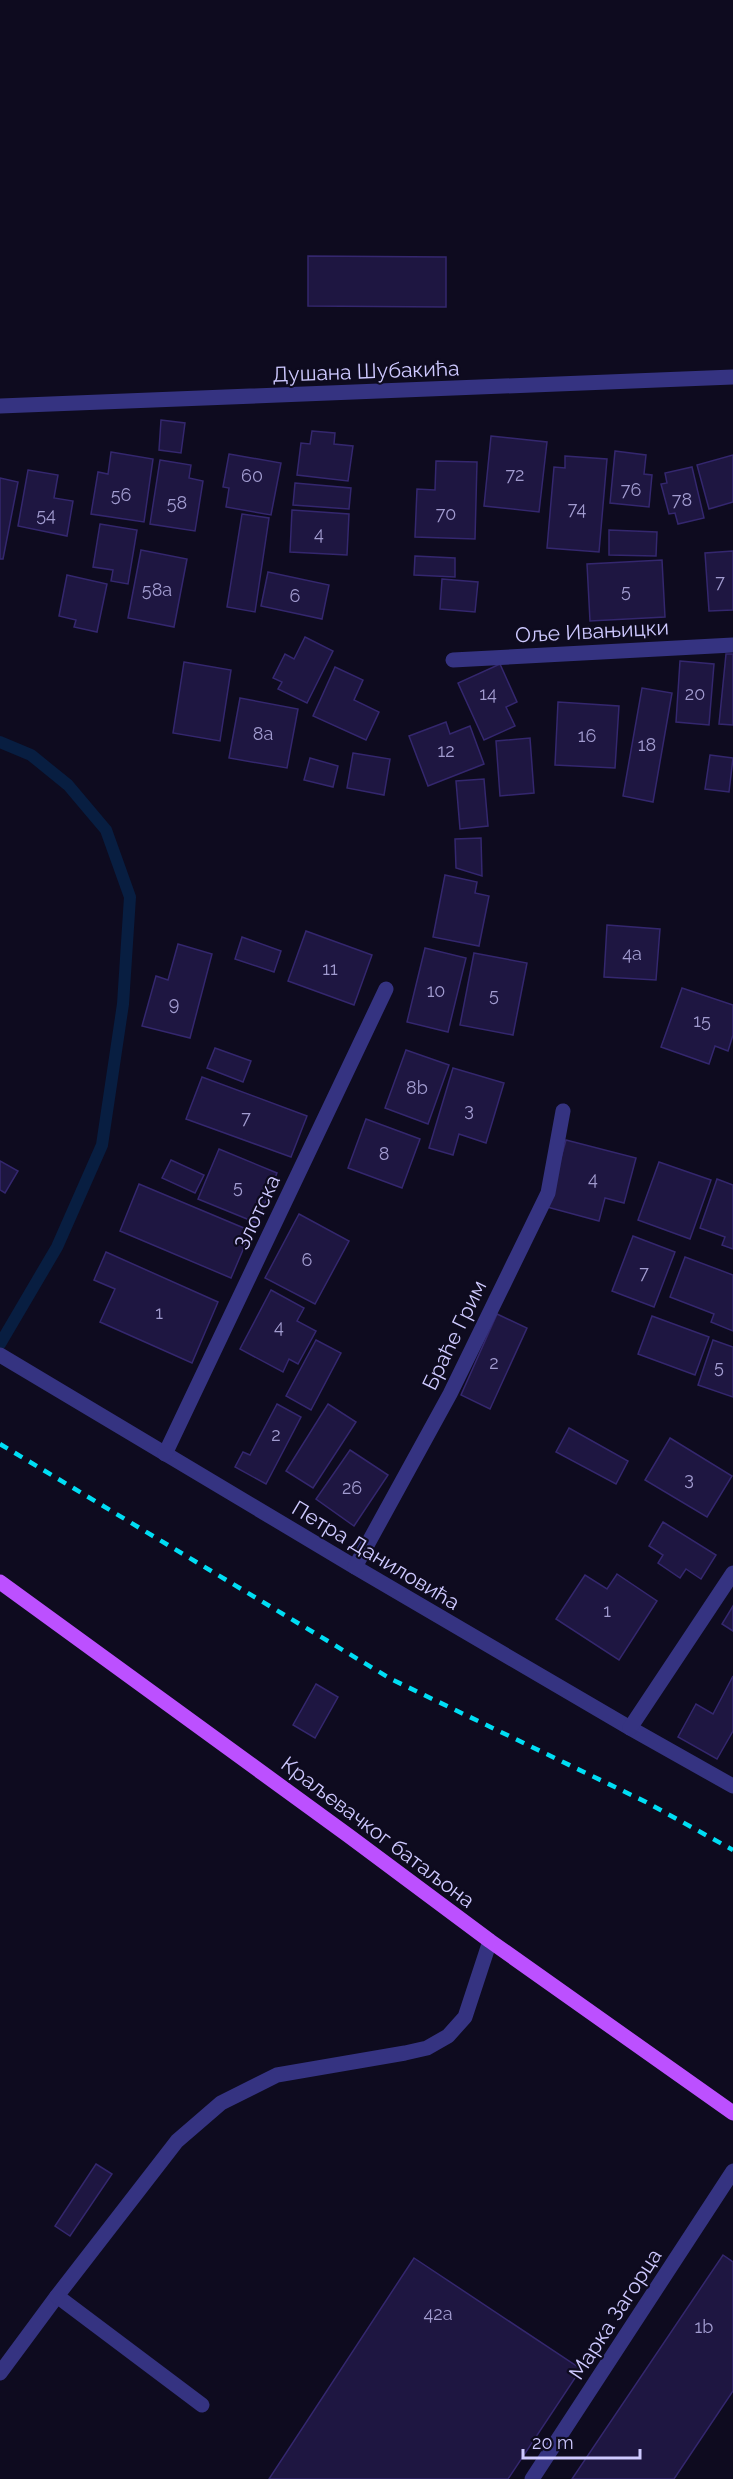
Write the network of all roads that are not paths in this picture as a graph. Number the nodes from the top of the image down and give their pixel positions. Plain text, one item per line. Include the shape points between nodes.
1 (733, 378) edge
2 (0, 406) edge
3 (733, 645) edge
4 (453, 660) dead end
5 (386, 989) dead end
6 (563, 1111) dead end
7 (7, 1359) edge
8 (165, 1454) junction
9 (355, 1567) junction
10 (733, 1573) edge
11 (0, 1582) edge
12 (630, 1728) junction
13 (733, 1786) edge
14 (490, 1941) junction
15 (733, 2113) edge
16 (733, 2171) edge
17 (57, 2296) junction
18 (0, 2373) edge
19 (202, 2405) dead end
20 (532, 2479) edge

1 - 2 street, Душана Шубакића
3 - 4 street, Оље Ивањицки
5 - 8 street, Злотска
6 - 9 street, Браће Грим via 548,1193 450,1394
7 - 8 street, Петра Даниловића
8 - 9 street, Петра Даниловића
9 - 12 street, Петра Даниловића
10 - 12 street
11 - 14 main road, Краљевачког батаљона
12 - 13 street, Петра Даниловића
14 - 15 main road, Краљевачког батаљона
14 - 17 street via 465,2017 448,2036 427,2048 277,2076 221,2103 177,2141
16 - 20 street, Марка Загорца
17 - 18 street
17 - 19 street

